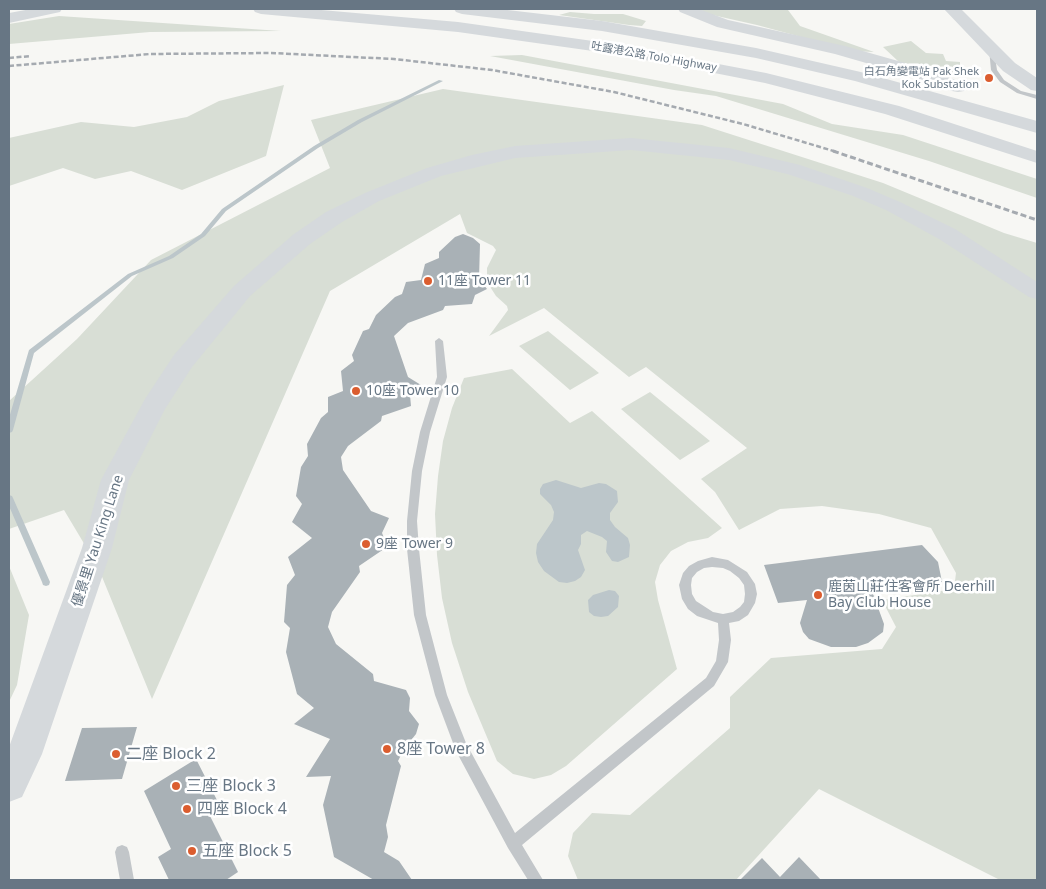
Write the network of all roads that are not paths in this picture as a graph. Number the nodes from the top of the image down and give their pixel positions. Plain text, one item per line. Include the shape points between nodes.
1 (54, 9) edge
2 (261, 9) edge
3 (462, 9) edge
4 (686, 9) edge
5 (952, 9) edge
6 (9, 18) edge
7 (991, 50) junction
8 (1037, 86) edge
9 (1037, 97) edge
10 (1037, 116) edge
11 (1037, 127) edge
12 (1037, 157) edge
13 (1037, 292) edge
14 (439, 341) dead end
15 (723, 619) junction
16 (9, 784) edge
17 (513, 843) junction
18 (122, 852) dead end
19 (128, 880) edge
20 (536, 880) edge

1 - 6 main road
2 - 12 main road, 吐露港公路 Tolo Highway via 458,27 684,62 766,78 892,110
3 - 11 main road, 吐露港公路 Tolo Highway via 602,26 748,52 858,77
4 - 10 main road via 723,24 829,47 911,70
5 - 7 main road
7 - 8 main road
7 - 9 lane via 994,70 1002,81 1019,92
13 - 16 main road, 優景里 Yau King Lane via 953,237 893,206 793,169 729,154 631,144 515,152 434,172 372,196 302,239 242,291 183,361 154,406 115,480 97,548 50,684
14 - 17 lane via 442,377 425,432 412,521 420,615 441,695 461,747
15 - 15 lane via 701,612 686,595 684,585 687,576 702,564 724,563 743,575 749,584 751,594 744,611
15 - 17 lane via 722,662 710,682
17 - 20 lane
18 - 19 lane

